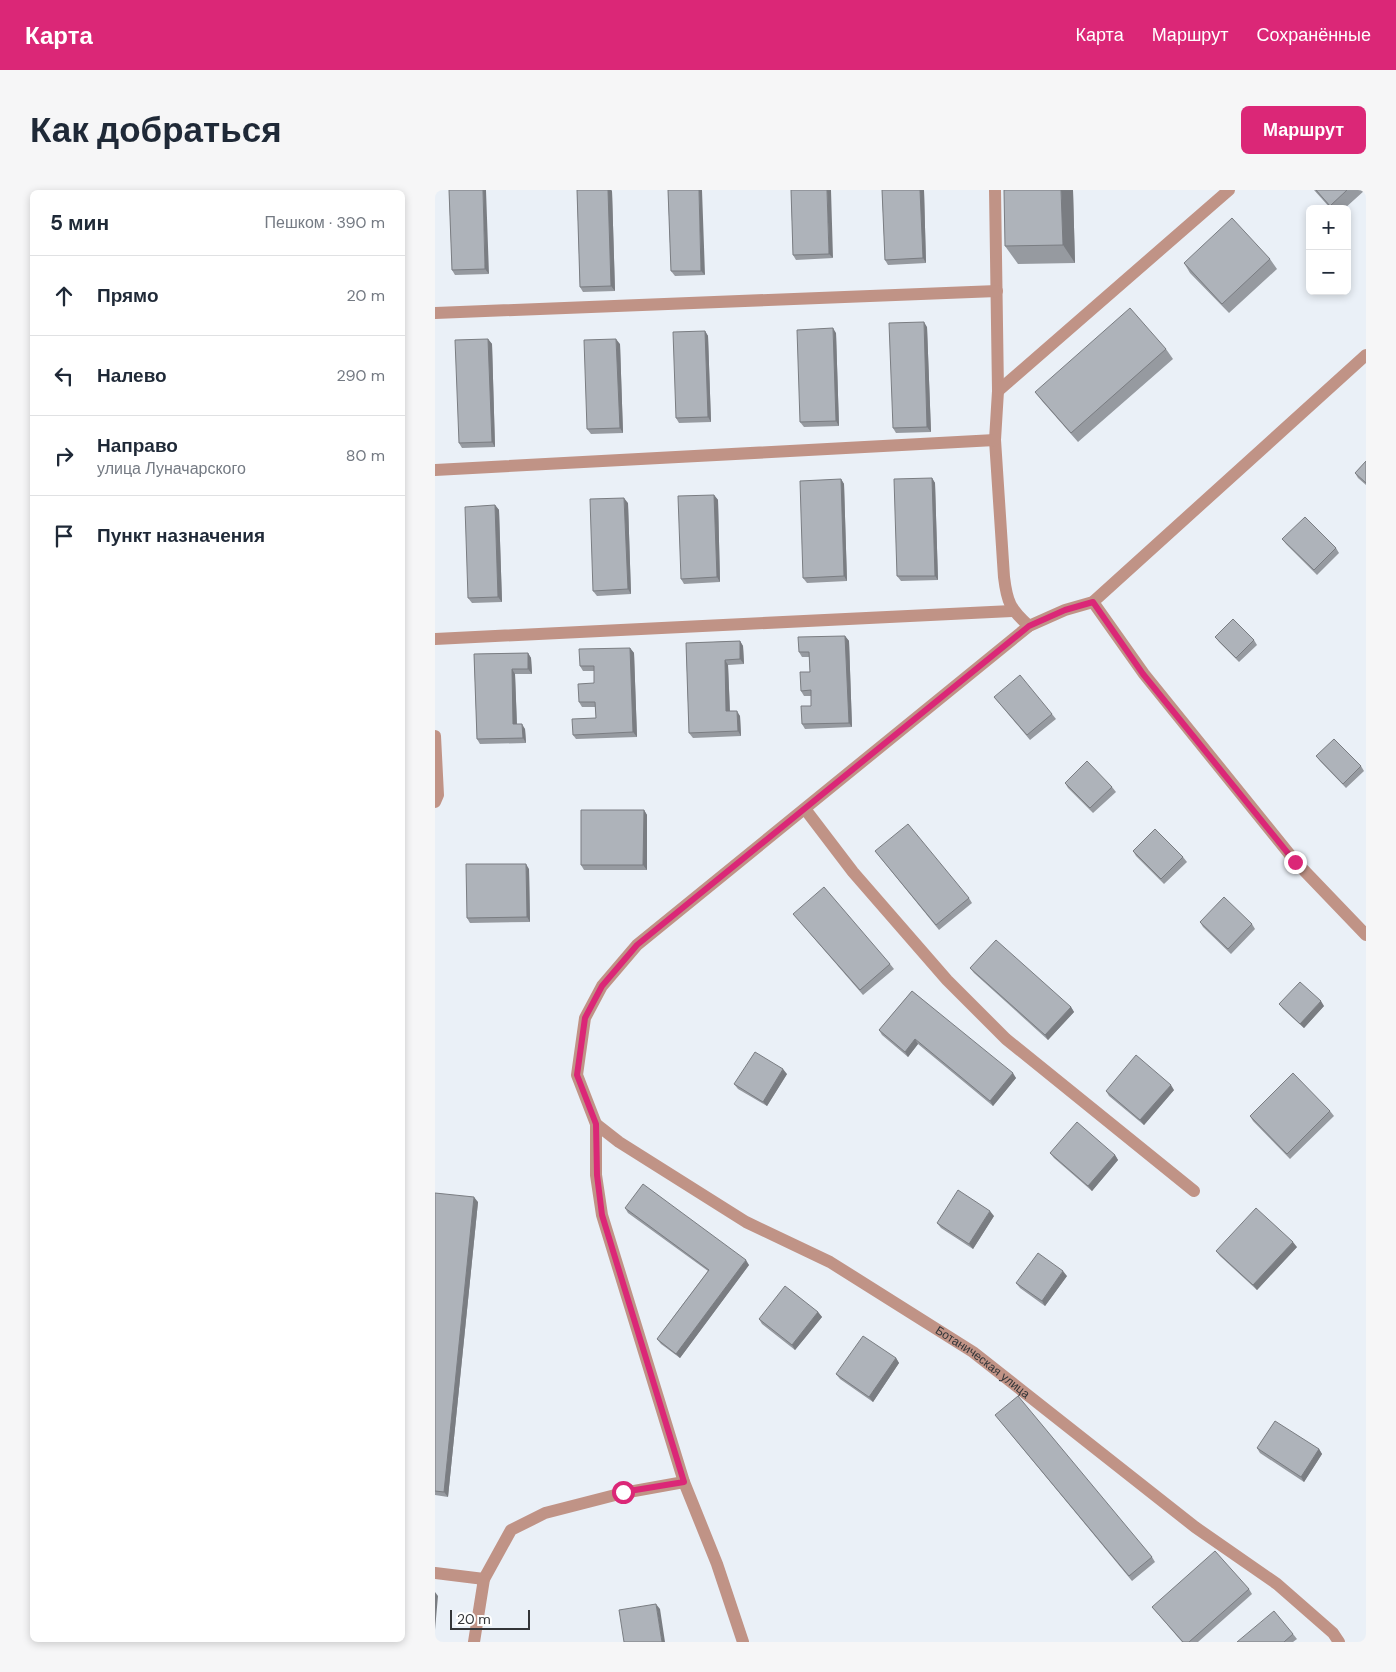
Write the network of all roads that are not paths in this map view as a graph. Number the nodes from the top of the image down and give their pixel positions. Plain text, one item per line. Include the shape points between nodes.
1 (995, 190) edge
2 (1229, 190) edge
3 (997, 292) junction
4 (435, 313) edge
5 (1366, 355) edge
6 (998, 391) junction
7 (995, 440) junction
8 (435, 470) edge
9 (1093, 602) junction
10 (1012, 611) junction
11 (1029, 626) junction
12 (435, 639) edge
13 (435, 736) edge
14 (435, 802) edge
15 (805, 808) junction
16 (1366, 935) edge
17 (596, 1124) junction
18 (1194, 1191) dead end
19 (684, 1482) junction
20 (435, 1573) edge
21 (484, 1578) junction
22 (474, 1642) edge
23 (743, 1642) edge
24 (1339, 1642) edge

1 - 3 street
2 - 6 street
3 - 4 street
3 - 6 street
5 - 9 street
6 - 7 street
7 - 8 street
7 - 10 street via 1003,577
9 - 11 street
9 - 16 street via 1143,674 1295,862
10 - 11 street
10 - 12 street
11 - 15 street
13 - 14 street via 438,795
15 - 17 street via 637,945 602,986 585,1018 577,1075
15 - 18 street via 853,872 947,980 1006,1039
17 - 19 street via 602,1215
17 - 24 street, Ботаническая улица via 746,1222 830,1262 973,1352 1195,1527 1277,1584
19 - 21 street via 623,1492 545,1513 511,1530
19 - 23 street via 717,1564
20 - 21 street
21 - 22 street

